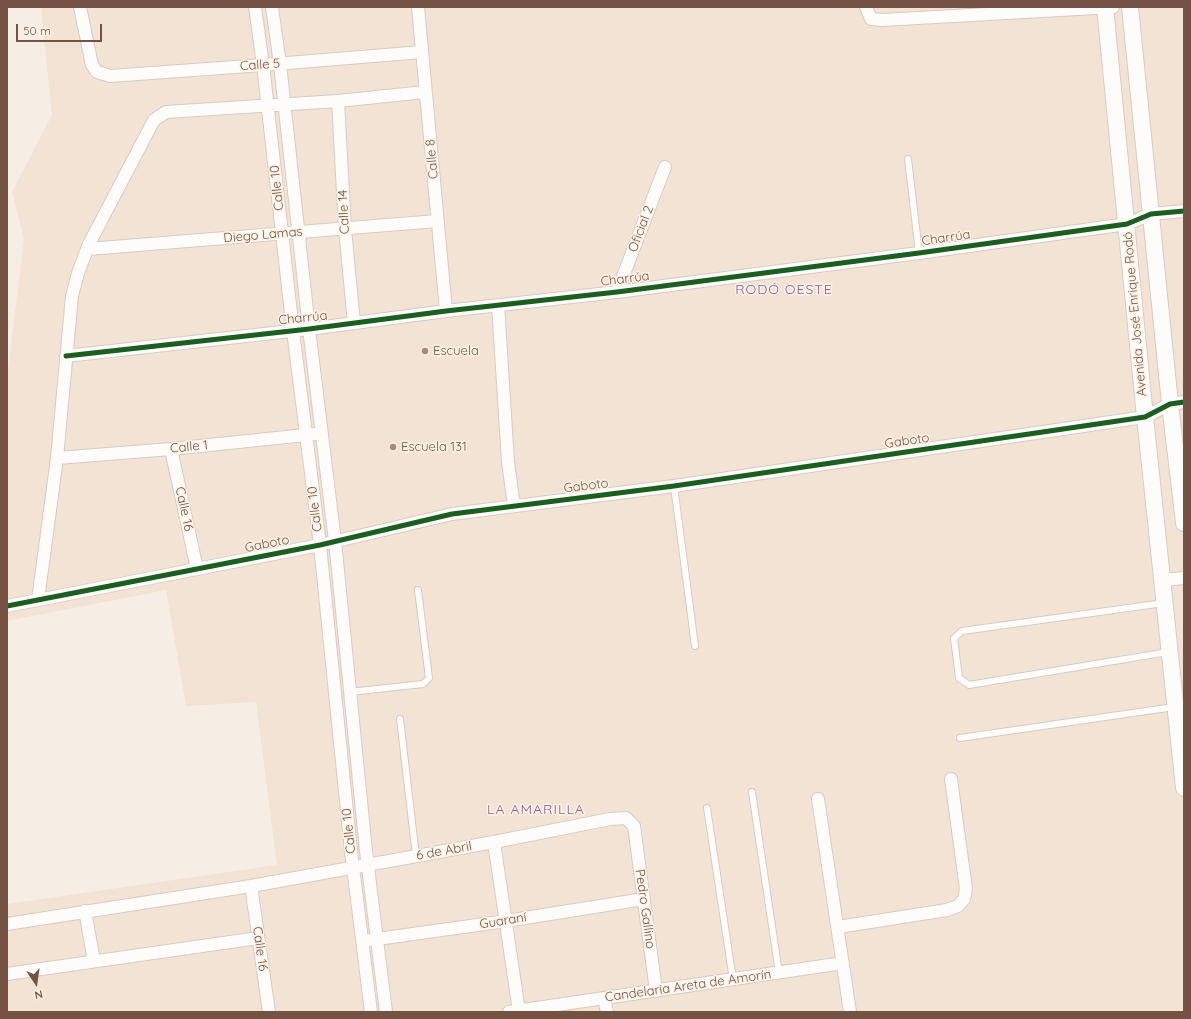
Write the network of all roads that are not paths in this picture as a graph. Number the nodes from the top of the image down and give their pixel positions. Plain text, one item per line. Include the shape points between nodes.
1 (80, 7) edge
2 (255, 7) edge
3 (272, 7) edge
4 (418, 7) edge
5 (866, 7) edge
6 (1108, 7) edge
7 (1130, 7) edge
8 (422, 52) junction
9 (280, 64) junction
10 (263, 65) junction
11 (426, 92) junction
12 (338, 101) junction
13 (285, 104) junction
14 (268, 106) junction
15 (908, 159) dead end
16 (665, 167) dead end
17 (1184, 211) edge
18 (1151, 214) junction
19 (437, 221) junction
20 (1127, 224) junction
21 (345, 229) junction
22 (298, 232) junction
23 (282, 234) junction
24 (88, 249) junction
25 (919, 253) junction
26 (617, 292) junction
27 (498, 305) junction
28 (446, 311) junction
29 (354, 324) junction
30 (309, 329) junction
31 (293, 331) junction
32 (66, 356) junction
33 (1177, 403) edge
34 (1145, 417) junction
35 (322, 433) junction
36 (306, 435) junction
37 (170, 449) junction
38 (57, 458) junction
39 (674, 486) junction
40 (514, 506) junction
41 (1184, 523) edge
42 (335, 541) junction
43 (320, 545) junction
44 (197, 569) junction
45 (1184, 578) edge
46 (1163, 580) junction
47 (418, 590) dead end
48 (38, 600) junction
49 (1164, 603) junction
50 (7, 606) edge
51 (695, 646) dead end
52 (1170, 652) junction
53 (350, 692) junction
54 (1176, 706) junction
55 (400, 718) dead end
56 (960, 738) dead end
57 (951, 779) dead end
58 (1184, 788) edge
59 (752, 792) dead end
60 (818, 799) dead end
61 (707, 808) dead end
62 (634, 826) joint
63 (494, 842) junction
64 (416, 856) junction
65 (368, 865) junction
66 (353, 868) junction
67 (251, 886) junction
68 (644, 898) junction
69 (85, 911) junction
70 (506, 921) junction
71 (7, 924) edge
72 (838, 927) junction
73 (258, 938) junction
74 (377, 939) junction
75 (362, 941) junction
76 (94, 961) junction
77 (843, 963) junction
78 (779, 973) junction
79 (7, 974) edge
80 (733, 980) junction
81 (656, 991) junction
82 (604, 999) junction
83 (514, 1011) edge
84 (269, 1012) edge
85 (371, 1012) edge
86 (386, 1012) edge
87 (607, 1012) edge
88 (850, 1012) edge

1 - 10 street, Calle 5 via 92,65 98,72 110,76
2 - 10 street, Calle 10
3 - 9 street, Calle 10
4 - 8 street, Calle 8
5 - 6 street via 871,19 882,20
6 - 20 street, Avenida José Enrique Rodó
7 - 18 street, Avenida José Enrique Rodó
8 - 9 street, Calle 5
8 - 11 street, Calle 8
9 - 10 street, Calle 5
9 - 13 street, Calle 10
10 - 14 street, Calle 10
11 - 12 street
11 - 19 street, Calle 8
12 - 13 street
12 - 21 street, Calle 14
13 - 14 street
13 - 22 street, Calle 10
14 - 23 street, Calle 10
14 - 24 street via 166,112 154,120
15 - 25 lane
16 - 26 street, Oficial 2
17 - 18 street, Charrúa
18 - 20 street, Charrúa
18 - 33 street, Avenida José Enrique Rodó
19 - 21 street, Diego Lamas
19 - 28 street, Calle 8
20 - 25 street, Charrúa
20 - 34 street, Avenida José Enrique Rodó
21 - 22 street, Diego Lamas
21 - 29 street, Calle 14
22 - 23 street, Diego Lamas
22 - 30 street, Calle 10
23 - 24 street, Diego Lamas
23 - 31 street, Calle 10
24 - 32 street via 72,296
25 - 26 street, Charrúa
26 - 27 street, Charrúa
27 - 28 street, Charrúa
27 - 40 street via 508,462
28 - 29 street, Charrúa
29 - 30 street, Charrúa
30 - 31 street, Charrúa
30 - 35 street, Calle 10
31 - 32 street, Charrúa
31 - 36 street, Calle 10
32 - 38 street
33 - 34 street, Gaboto
33 - 41 street, Avenida José Enrique Rodó
34 - 39 street, Gaboto
34 - 46 street, Avenida José Enrique Rodó
35 - 36 street, Calle 1
35 - 42 street, Calle 10
36 - 37 street, Calle 1
36 - 43 street, Calle 10
37 - 38 street, Calle 1
37 - 44 street, Calle 16
38 - 48 street
39 - 40 street, Gaboto
39 - 51 lane
40 - 42 street, Gaboto via 452,514
42 - 43 street, Gaboto
42 - 53 street, Calle 10
43 - 44 street, Gaboto
43 - 66 street, Calle 10
44 - 48 street, Gaboto
45 - 46 street
46 - 49 street, Avenida José Enrique Rodó
47 - 53 lane via 429,678 423,684
48 - 50 street, Gaboto
49 - 52 street, Avenida José Enrique Rodó
49 - 52 lane via 962,631 954,638 959,678 970,685
52 - 54 street, Avenida José Enrique Rodó
53 - 65 street, Calle 10
54 - 56 lane
54 - 58 street, Avenida José Enrique Rodó
55 - 64 lane
57 - 72 street via 966,889 964,899 958,906 947,910
59 - 78 lane
60 - 72 street
61 - 80 lane
62 - 63 street, 6 de Abril via 626,818 610,819
62 - 68 street, Pedro Gallino
63 - 64 street, 6 de Abril
63 - 70 street
64 - 65 street, 6 de Abril
65 - 66 street, 6 de Abril
65 - 74 street, Calle 10
66 - 67 street, 6 de Abril
66 - 75 street, Calle 10
67 - 69 street, 6 de Abril
67 - 73 street, Calle 16
68 - 70 street, Guaraní
68 - 81 street, Pedro Gallino
69 - 71 street, 6 de Abril
69 - 76 street
70 - 74 street, Guaraní
70 - 83 street
72 - 77 street
73 - 76 street
73 - 84 street, Calle 16
74 - 75 street, Guaraní
74 - 86 street, Calle 10
75 - 85 street, Calle 10
76 - 79 street
77 - 78 street, Candelaria Areta de Amorín
77 - 88 street
78 - 80 street, Candelaria Areta de Amorín
80 - 81 street, Candelaria Areta de Amorín
81 - 82 street, Candelaria Areta de Amorín
82 - 83 street, Candelaria Areta de Amorín
82 - 87 street

